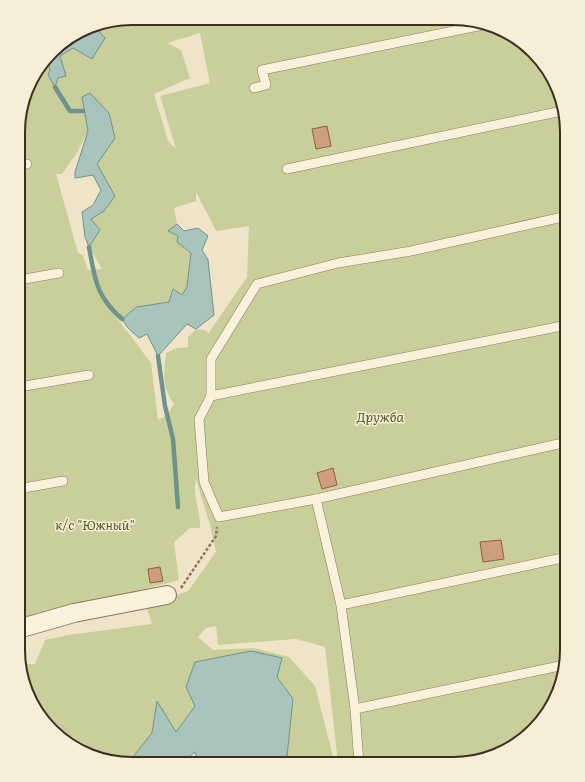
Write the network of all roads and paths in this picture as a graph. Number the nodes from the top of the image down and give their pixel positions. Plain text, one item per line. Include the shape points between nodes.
1 (472, 27) edge
2 (254, 88) dead end
3 (558, 112) edge
4 (287, 169) dead end
5 (560, 218) edge
6 (59, 273) dead end
7 (25, 279) edge
8 (560, 326) edge
9 (90, 376) dead end
10 (25, 386) edge
11 (211, 396) junction
12 (560, 444) edge
13 (63, 481) dead end
14 (25, 488) edge
15 (316, 499) junction
16 (219, 517) junction
17 (560, 558) edge
18 (167, 595) joint
19 (341, 605) junction
20 (25, 627) edge
21 (559, 666) edge
22 (354, 709) junction
23 (358, 757) edge

1 - 2 lane via 262,70 266,85
3 - 4 lane
5 - 11 lane via 411,251 338,263 257,284 211,359
6 - 7 lane
8 - 11 lane
9 - 10 lane
11 - 16 lane via 199,419 204,482
12 - 15 lane
13 - 14 lane
15 - 16 lane
15 - 19 lane
16 - 18 path via 216,536 183,587
17 - 19 lane
18 - 20 street via 74,613
19 - 22 lane
21 - 22 lane
22 - 23 lane

